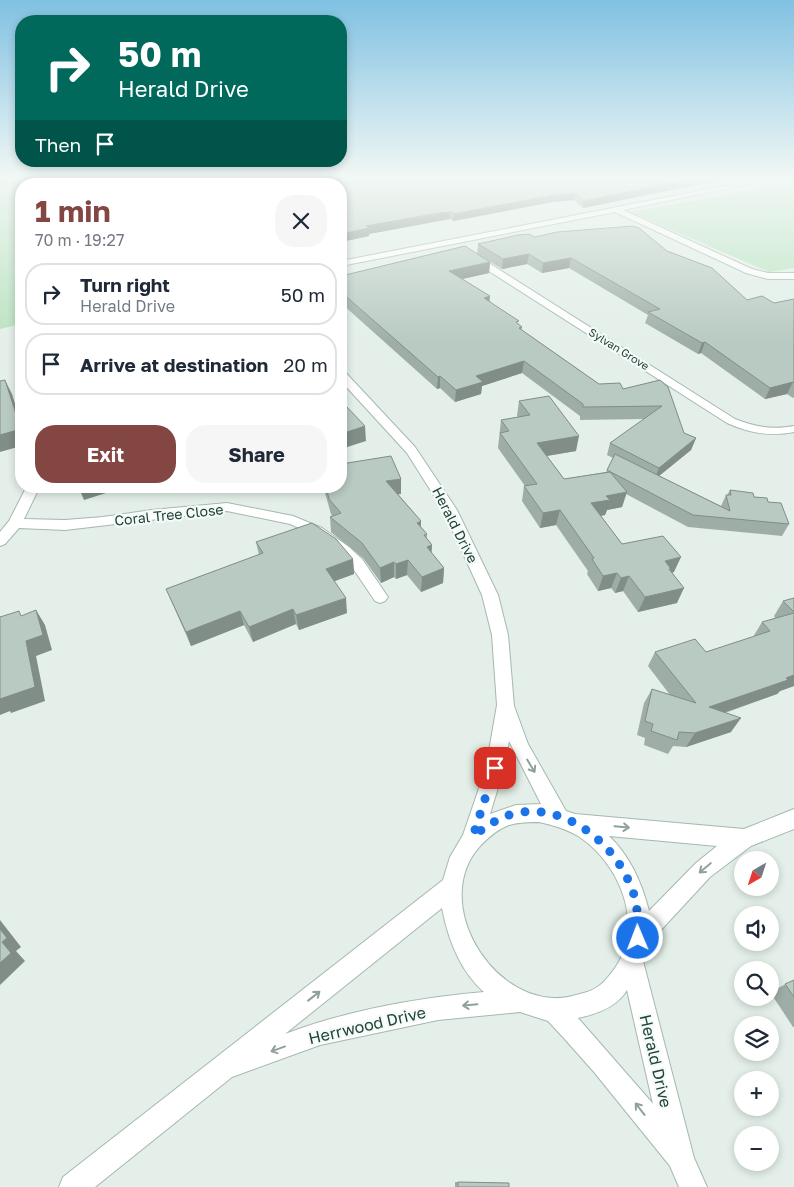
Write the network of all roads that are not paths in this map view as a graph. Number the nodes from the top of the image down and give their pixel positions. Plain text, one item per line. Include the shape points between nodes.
1 (498, 232) edge
2 (665, 232) edge
3 (451, 242) junction
4 (347, 263) edge
5 (794, 276) edge
6 (347, 381) edge
7 (794, 429) edge
8 (30, 493) edge
9 (15, 523) junction
10 (0, 541) edge
11 (380, 597) dead end
12 (506, 705) junction
13 (794, 819) edge
14 (566, 820) junction
15 (473, 836) junction
16 (744, 838) junction
17 (451, 887) junction
18 (635, 950) junction
19 (519, 1001) junction
20 (554, 1010) junction
21 (221, 1070) junction
22 (681, 1161) junction
23 (73, 1187) edge
24 (693, 1187) edge

1 - 3 street
2 - 5 street via 749,271 768,276
3 - 4 street
3 - 7 street, Sylvan Grove via 731,421 755,432
6 - 12 street, Herald Drive via 411,450 450,510 495,612
8 - 9 street
9 - 10 street
9 - 11 street, Coral Tree Close via 65,525 227,507 292,520 317,531 344,550
12 -> 14 street, Herald Drive via 520,747
12 - 15 street, Herald Drive via 495,768
13 - 16 street
14 - 15 street via 538,812 514,814 492,822
14 -> 16 street
14 - 18 street, Herald Drive via 597,837 615,857 630,883 638,910
15 - 17 street via 458,859
16 -> 18 street via 703,870
17 - 19 street via 454,919 467,952 489,981
21 -> 17 street, Herrwood Drive
18 - 20 street via 615,988 587,1006
18 - 22 street, Herald Drive via 666,1104
19 - 20 street
19 -> 21 street, Herrwood Drive via 438,1008 320,1033
22 -> 20 street, Herald Drive via 630,1096
21 - 23 street, Herrwood Drive
22 - 24 street, Herald Drive

